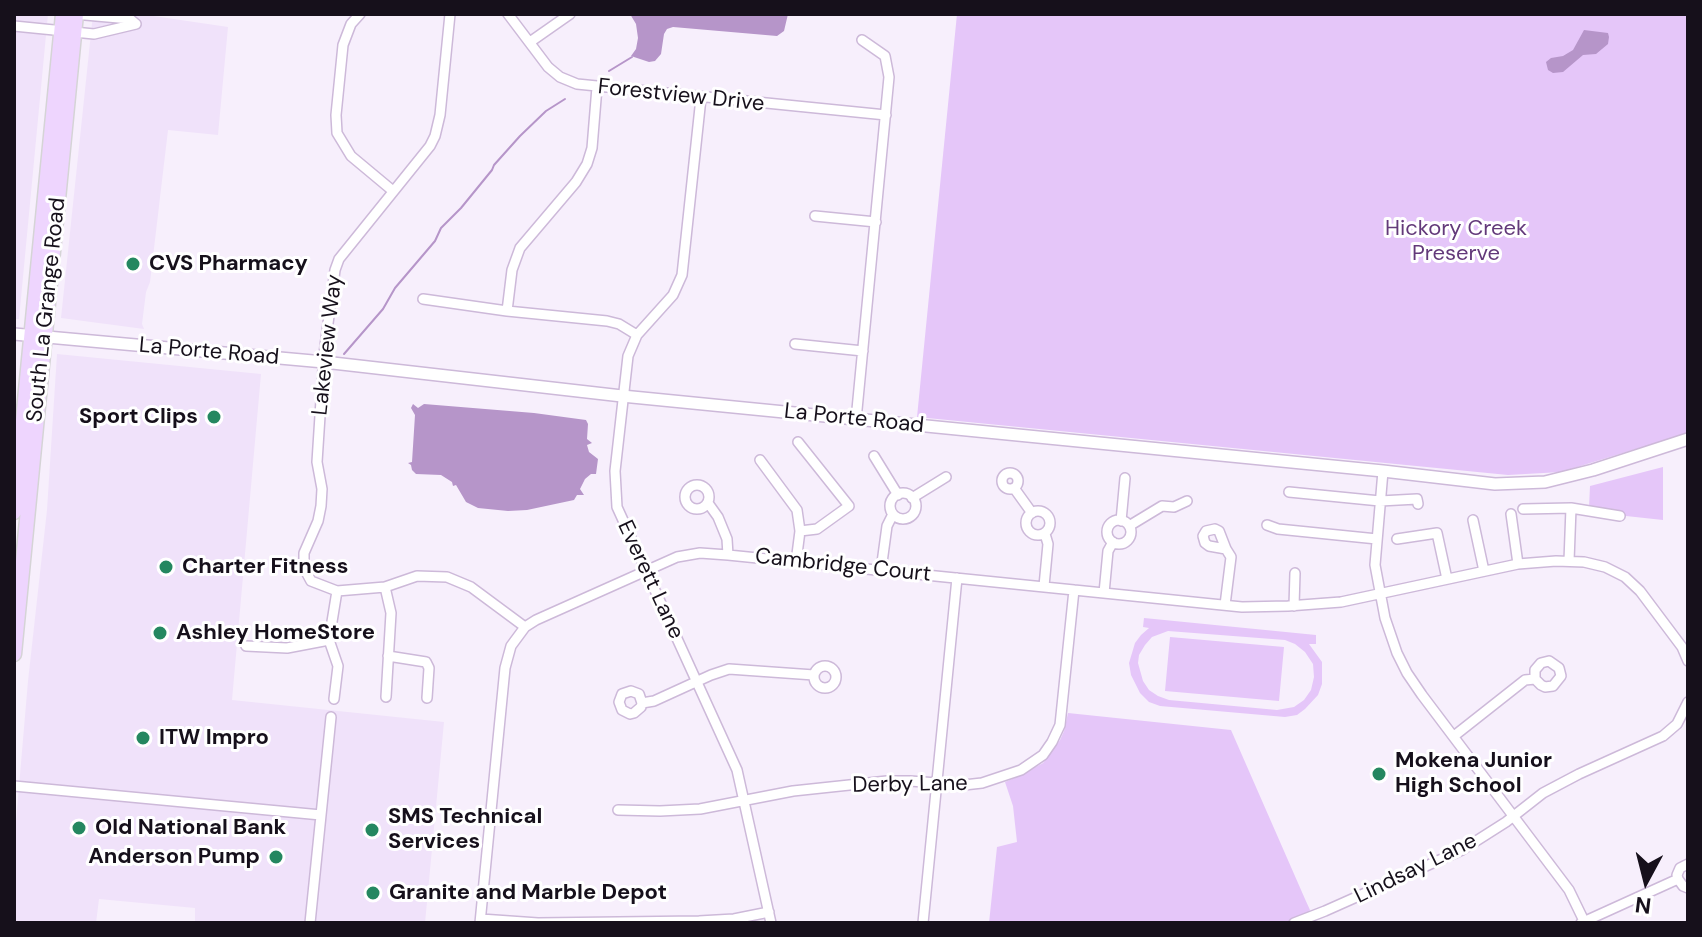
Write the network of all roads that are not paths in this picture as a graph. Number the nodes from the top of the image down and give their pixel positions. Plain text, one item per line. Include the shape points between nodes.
1 (63, 14) edge
2 (75, 14) edge
3 (360, 14) edge
4 (450, 14) edge
5 (508, 14) edge
6 (570, 14) edge
7 (14, 26) edge
8 (68, 31) junction
9 (862, 40) dead end
10 (530, 42) junction
11 (597, 87) junction
12 (701, 98) junction
13 (886, 115) junction
14 (393, 191) junction
15 (815, 216) dead end
16 (876, 222) junction
17 (423, 299) dead end
18 (507, 311) junction
19 (14, 334) edge
20 (637, 335) junction
21 (38, 336) junction
22 (795, 344) dead end
23 (863, 351) junction
24 (324, 362) junction
25 (622, 396) junction
26 (856, 420) junction
27 (1688, 439) edge
28 (798, 442) dead end
29 (874, 456) dead end
30 (760, 460) dead end
31 (1383, 471) junction
32 (946, 477) dead end
33 (1125, 478) dead end
34 (1014, 488) dead end
35 (1289, 492) dead end
36 (898, 495) junction
37 (912, 498) junction
38 (1187, 501) dead end
39 (1380, 501) junction
40 (708, 503) dead end
41 (1418, 504) dead end
42 (1571, 508) junction
43 (1523, 509) dead end
44 (14, 512) edge
45 (1032, 513) junction
46 (893, 514) junction
47 (1511, 514) dead end
48 (1620, 516) dead end
49 (1473, 520) dead end
50 (1125, 523) junction
51 (1267, 525) dead end
52 (800, 531) junction
53 (1045, 534) junction
54 (1377, 539) junction
55 (1397, 539) dead end
56 (1113, 542) junction
57 (1226, 549) dead end
58 (728, 555) junction
59 (1569, 561) junction
60 (796, 562) junction
61 (1518, 564) junction
62 (645, 570) junction
63 (881, 570) junction
64 (1484, 571) junction
65 (1295, 573) dead end
66 (957, 578) junction
67 (1447, 579) junction
68 (1044, 586) junction
69 (385, 587) junction
70 (1074, 590) junction
71 (337, 591) junction
72 (1104, 593) junction
73 (1380, 594) junction
74 (1225, 605) junction
75 (1294, 606) junction
76 (525, 627) junction
77 (329, 640) junction
78 (246, 646) dead end
79 (14, 654) edge
80 (388, 656) junction
81 (1688, 661) edge
82 (814, 675) dead end
83 (1535, 679) dead end
84 (697, 681) junction
85 (386, 697) dead end
86 (427, 698) dead end
87 (334, 699) dead end
88 (1688, 702) edge
89 (642, 703) dead end
90 (331, 717) dead end
91 (1454, 736) junction
92 (937, 783) junction
93 (14, 786) edge
94 (745, 800) junction
95 (618, 810) dead end
96 (321, 815) junction
97 (1514, 816) junction
98 (1688, 864) edge
99 (1678, 879) junction
100 (1688, 888) edge
101 (770, 918) edge
102 (481, 921) edge
103 (310, 923) edge
104 (923, 923) edge
105 (1294, 923) edge
106 (1584, 923) edge

1 - 8 main road, South La Grange Road
2 - 8 main road, South La Grange Road
2 - 8 street via 136,24 94,34
3 - 14 street via 343,45 337,133 351,156
4 - 14 street, Lakeview Way via 438,128
5 - 10 street, Forestview Drive
6 - 10 street
7 - 8 street
8 - 21 main road, South La Grange Road
9 - 13 street via 888,64
10 - 11 street, Forestview Drive via 560,77
11 - 12 street, Forestview Drive
11 - 18 street via 587,164 520,248
12 - 13 street, Forestview Drive
12 - 20 street, Everett Lane via 682,275 673,295
13 - 16 street
14 - 24 street, Lakeview Way via 339,259
15 - 16 street
16 - 23 street
17 - 18 street
18 - 20 street via 607,321
19 - 21 street, La Porte Road
20 - 25 street, Everett Lane
21 - 24 street, La Porte Road
21 - 44 main road, South La Grange Road
21 - 79 main road, South La Grange Road
22 - 23 street
23 - 26 street
24 - 25 street, La Porte Road
24 - 71 street, Lakeview Way via 317,462 321,506 304,568 311,581
25 - 26 street, La Porte Road
25 - 62 street, Everett Lane via 617,507
26 - 31 street, La Porte Road
27 - 31 street, La Porte Road via 1545,482 1495,484
28 - 52 street via 849,506 817,529
29 - 36 street
30 - 52 street via 797,510
31 - 39 street
32 - 37 street
33 - 50 street
34 - 45 street
35 - 39 street
36 - 37 street
36 - 46 street via 890,504
37 - 46 street via 916,508 910,516 901,519
38 - 50 street
39 - 41 street via 1417,499
39 - 54 street
40 - 58 street via 727,539
42 - 43 street
42 - 48 street
42 - 59 street
45 - 53 street via 1041,511 1049,517
45 - 53 street via 1026,521 1028,530 1036,536
46 - 63 street
47 - 61 street
49 - 64 street
50 - 56 street via 1113,523 1108,530
50 - 56 street via 1131,530 1129,539
51 - 54 street
52 - 60 street
53 - 68 street
54 - 73 street
55 - 67 street via 1437,533
56 - 72 street
57 - 74 street via 1231,557
58 - 60 street, Cambridge Court
58 - 62 street, Cambridge Court via 689,554
59 - 61 street, Cambridge Court
59 - 81 street via 1605,567 1625,577
60 - 63 street, Cambridge Court
61 - 64 street, Cambridge Court
62 - 76 street, Cambridge Court
62 - 84 street, Everett Lane
63 - 66 street, Cambridge Court
64 - 67 street, Cambridge Court
65 - 75 street
66 - 68 street, Cambridge Court
66 - 92 street
67 - 73 street, Cambridge Court
68 - 70 street, Cambridge Court
69 - 71 street
69 - 76 street via 417,576 447,577 471,587
69 - 80 street via 391,613
70 - 72 street, Cambridge Court
70 - 92 street, Derby Lane via 1061,720 1048,749 1029,765 993,779
71 - 77 street
72 - 74 street, Cambridge Court
73 - 75 street, Cambridge Court
73 - 91 street via 1407,673
74 - 75 street, Cambridge Court
76 - 102 street via 511,646 505,668
77 - 78 street via 287,648
77 - 87 street via 338,666
80 - 85 street
80 - 86 street via 426,662
82 - 84 street via 729,669
83 - 91 street via 1525,680
84 - 89 street
84 - 94 street, Everett Lane via 730,751
88 - 97 street, Lindsay Lane via 1677,724 1663,736 1567,780
90 - 96 street
91 - 97 street
92 - 94 street, Derby Lane via 868,783
92 - 104 street
93 - 96 street
94 - 95 street, Derby Lane via 688,810
94 - 101 street, Everett Lane
96 - 103 street
97 - 105 street, Lindsay Lane via 1462,850
97 - 106 street via 1569,890
98 - 99 street via 1680,868
99 - 100 street
99 - 106 street
101 - 102 street

